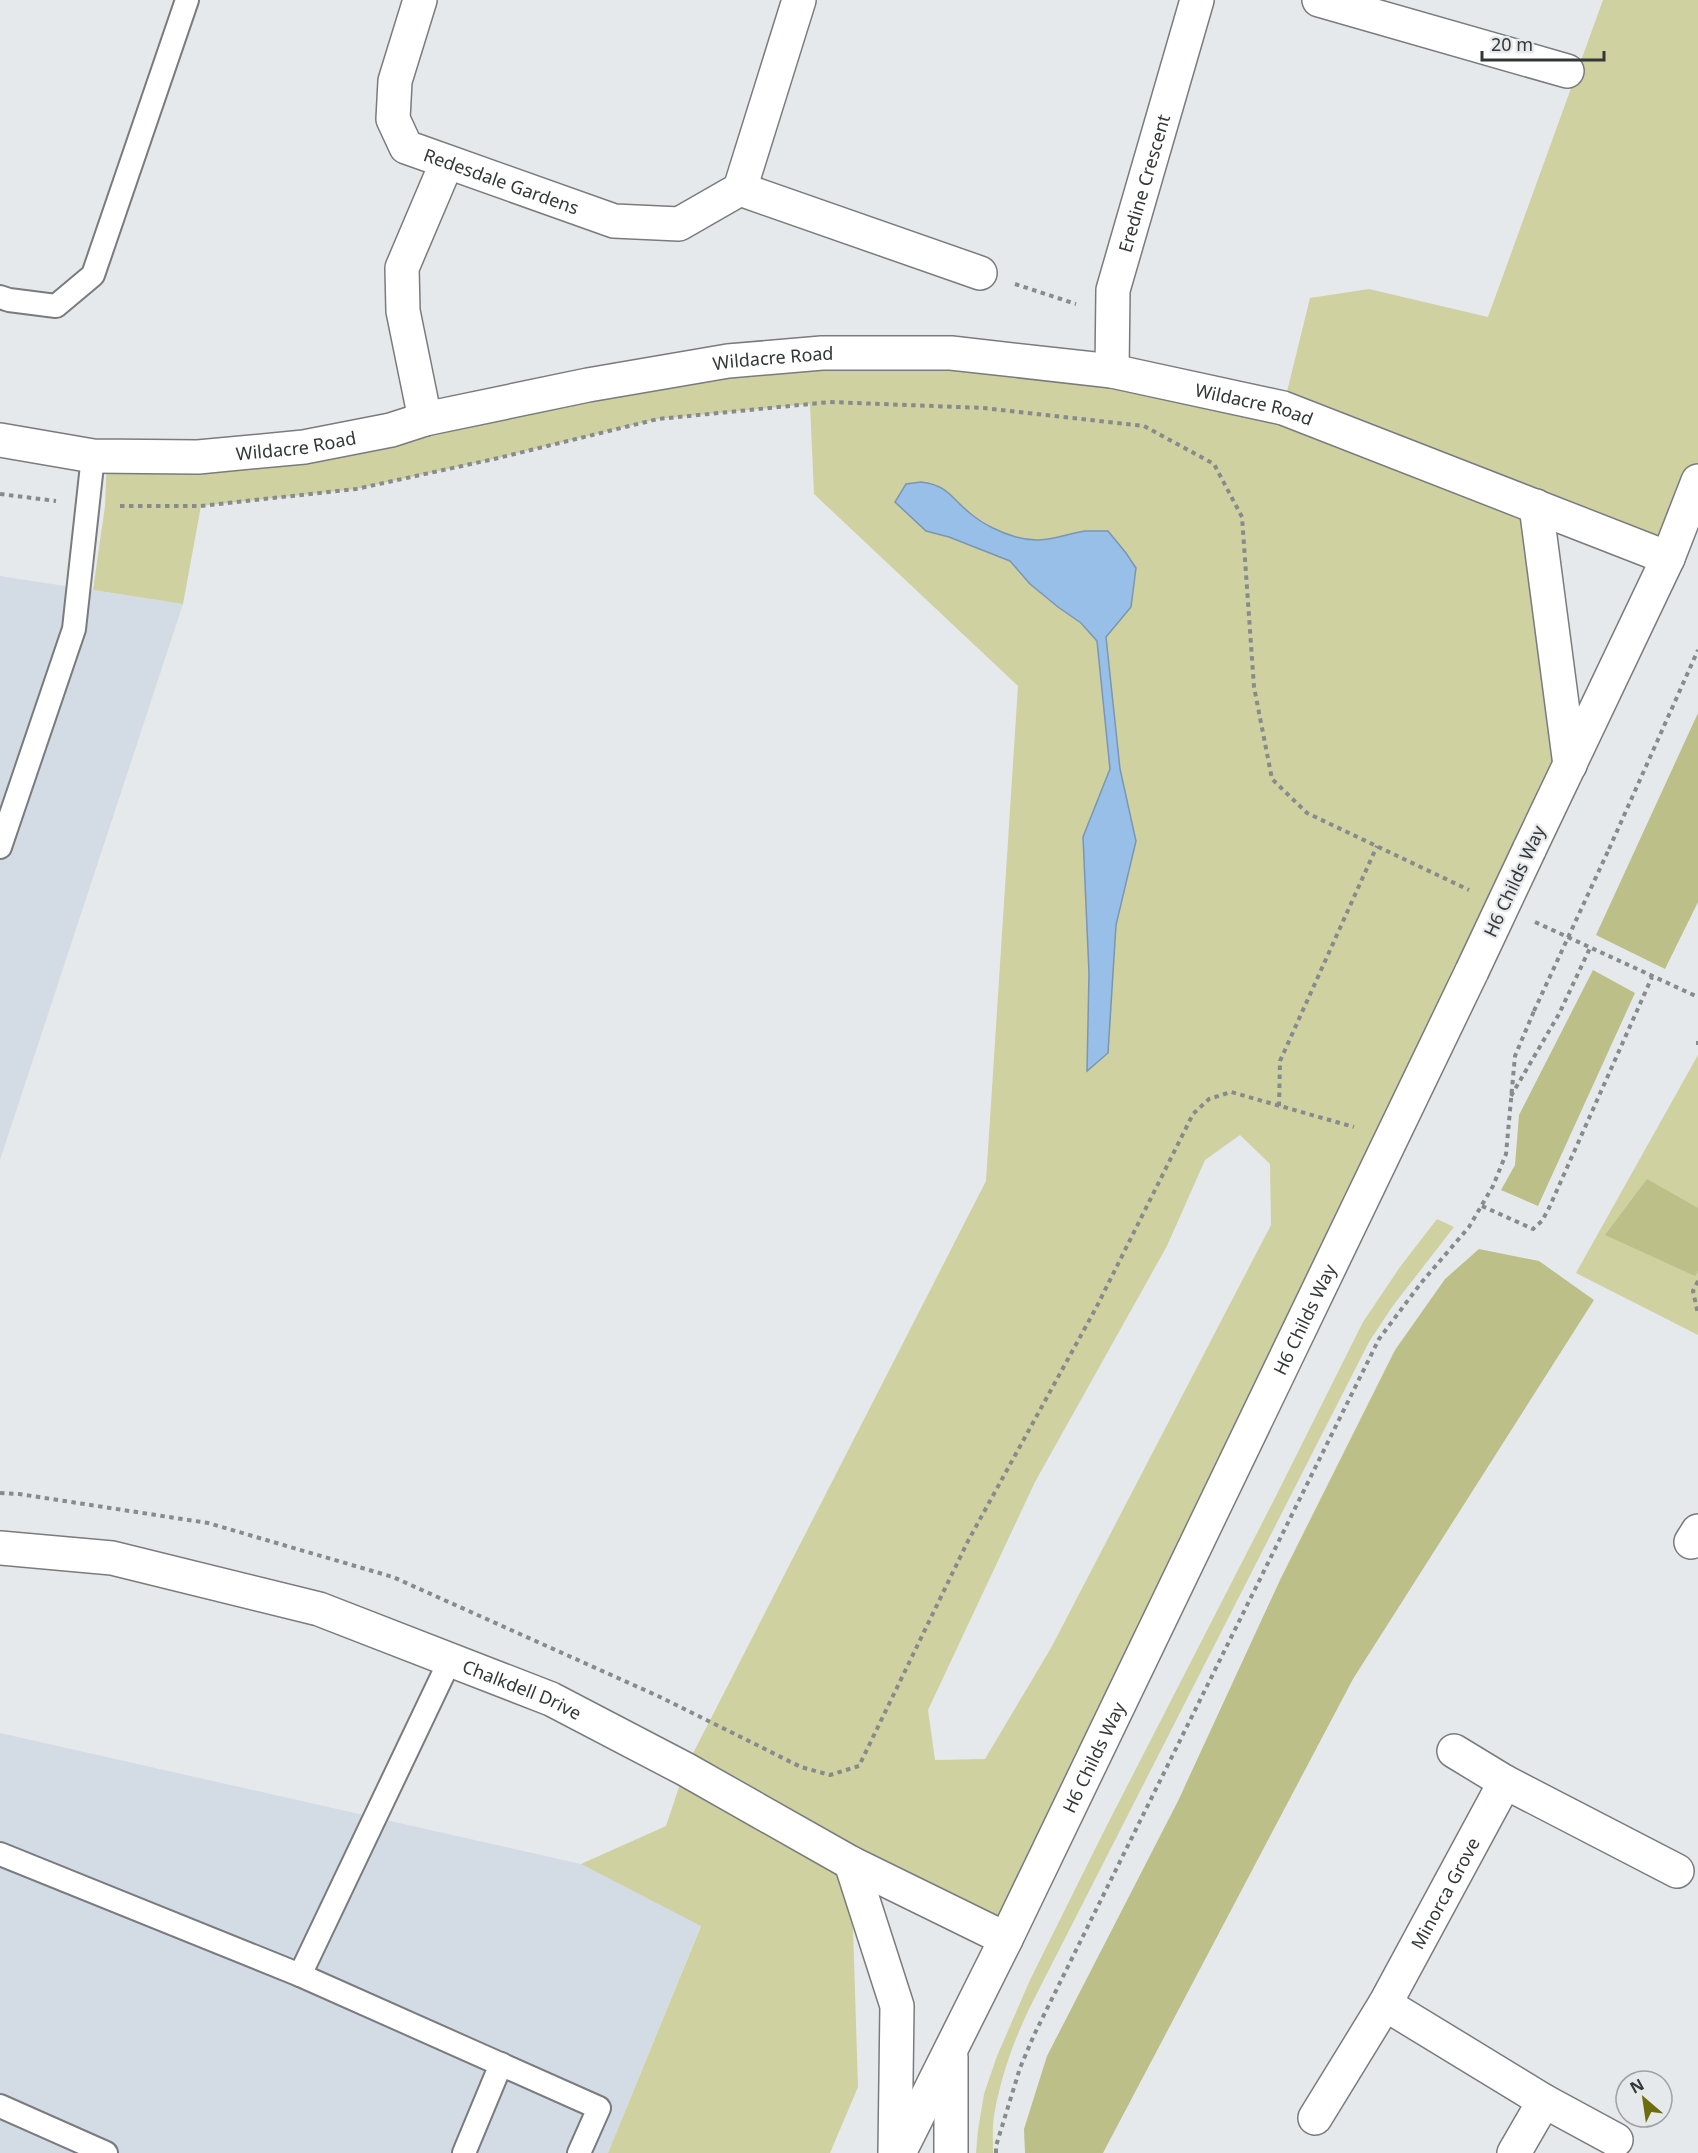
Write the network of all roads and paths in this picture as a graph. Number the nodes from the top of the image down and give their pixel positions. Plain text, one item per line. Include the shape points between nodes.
1 (187, 0) edge
2 (420, 0) edge
3 (799, 0) edge
4 (1197, 0) edge
5 (1319, 0) edge
6 (1567, 71) dead end
7 (447, 162) junction
8 (740, 189) junction
9 (980, 273) joint
10 (0, 297) edge
11 (1113, 315) junction
12 (1113, 371) junction
13 (425, 419) junction
14 (0, 440) edge
15 (93, 456) junction
16 (1698, 481) edge
17 (0, 494) edge
18 (88, 504) junction
19 (1536, 506) junction
20 (1668, 558) junction
21 (1698, 650) edge
22 (1570, 765) junction
23 (1377, 846) junction
24 (0, 847) edge
25 (1473, 892) dead end
26 (1526, 918) dead end
27 (1590, 948) junction
28 (1652, 977) junction
29 (1698, 997) edge
30 (1509, 1099) junction
31 (1279, 1106) junction
32 (1393, 1135) junction
33 (1482, 1206) junction
34 (1698, 1281) edge
35 (1698, 1314) edge
36 (0, 1493) edge
37 (0, 1548) edge
38 (450, 1660) junction
39 (1454, 1752) dead end
40 (1505, 1782) junction
41 (0, 1854) edge
42 (851, 1863) junction
43 (1677, 1871) dead end
44 (1006, 1939) junction
45 (300, 1975) junction
46 (1385, 2004) junction
47 (951, 2050) junction
48 (501, 2064) junction
49 (1544, 2102) junction
50 (0, 2106) edge
51 (1315, 2118) dead end
52 (1616, 2140) dead end
53 (106, 2153) edge
54 (464, 2153) edge
55 (579, 2153) edge
56 (897, 2153) edge
57 (951, 2153) edge
58 (996, 2153) edge
59 (1514, 2153) edge

1 - 10 lane via 93,275 56,306
2 - 7 street, Redesdale Gardens via 395,81 393,119 406,147
3 - 8 street
4 - 11 street, Eredine Crescent via 1113,290
5 - 6 street
7 - 8 street, Redesdale Gardens via 614,221 679,224
7 - 13 street via 402,268 403,311
8 - 9 street
9 - 11 path
11 - 12 street, Eredine Crescent
12 - 13 street, Wildacre Road via 951,353 822,353 704,365
12 - 19 street, Wildacre Road via 1283,408
13 - 15 street, Wildacre Road via 391,430 304,447 198,457
14 - 15 street, Wildacre Road
15 - 18 lane
16 - 20 street, H6 Childs Way
17 - 18 path
18 - 23 path via 201,506 356,489 658,419 830,402 984,408 1144,426 1214,464 1242,517 1254,687 1272,779 1307,813
18 - 24 lane via 74,629
19 - 20 street, Wildacre Road
19 - 22 street
20 - 22 street, H6 Childs Way
21 - 30 path, bridge via 1515,1056
22 - 32 street, H6 Childs Way, bridge
23 - 25 path
23 - 31 path via 1280,1061
26 - 27 path
27 - 28 path
27 - 30 path via 1559,1014
28 - 29 path
28 - 33 path via 1542,1221 1533,1229
30 - 33 path via 1506,1154
31 - 32 path
31 - 36 path via 1231,1092 1209,1099 1193,1114 1096,1308 968,1541 858,1766 840,1772 830,1775 801,1767 658,1696 393,1577 208,1523
32 - 44 street, H6 Childs Way
33 - 58 path via 1379,1339 1034,2035 1020,2068
34 - 35 path via 1693,1291
37 - 38 street, Chalkdell Drive via 112,1558 307,1606
38 - 42 street, Chalkdell Drive via 551,1699
38 - 45 lane
39 - 40 street
40 - 43 street
40 - 46 street, Minorca Grove
41 - 45 lane
42 - 44 street, Chalkdell Drive
42 - 56 street via 897,2006
44 - 47 street, H6 Childs Way
45 - 48 lane
46 - 49 street
46 - 51 street, Minorca Grove
47 - 56 street, H6 Childs Way
47 - 57 street
48 - 54 lane
48 - 55 lane via 599,2108
49 - 52 street
49 - 59 street
50 - 53 lane

